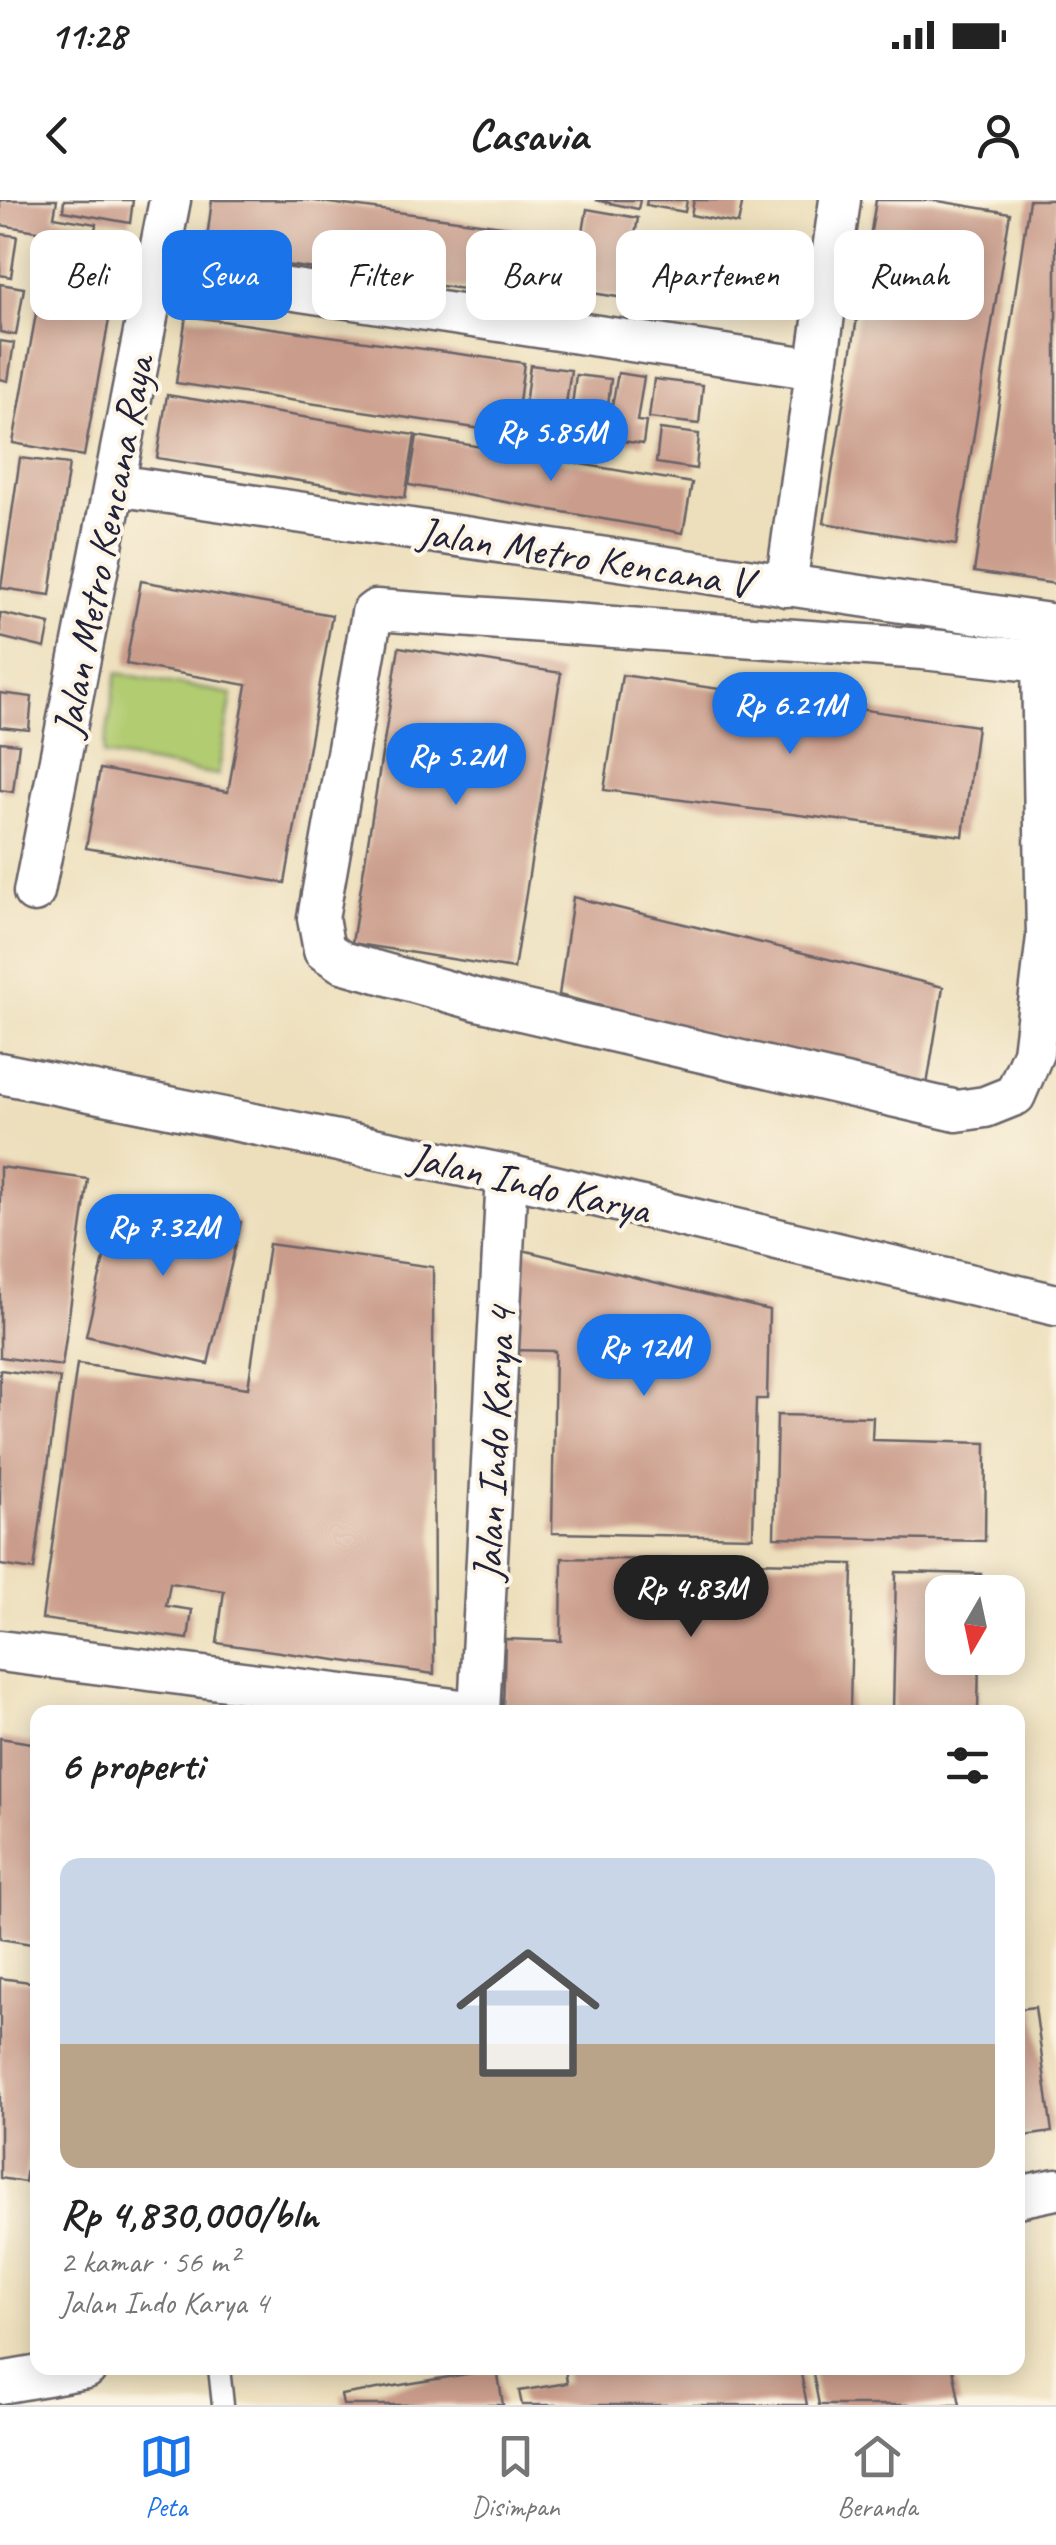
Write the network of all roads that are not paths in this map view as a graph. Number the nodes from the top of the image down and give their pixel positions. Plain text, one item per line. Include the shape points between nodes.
1 (170, 200) edge
2 (840, 200) edge
3 (156, 269) junction
4 (816, 369) junction
5 (115, 485) junction
6 (786, 586) junction
7 (1052, 650) edge
8 (34, 892) dead end
9 (1052, 922) edge
10 (0, 1073) edge
11 (507, 1175) junction
12 (1056, 1305) edge
13 (0, 1651) edge
14 (423, 1705) edge
15 (478, 1705) edge
16 (1056, 2190) edge
17 (1025, 2195) edge
18 (46, 2375) edge
19 (220, 2375) edge
20 (0, 2383) edge
21 (223, 2405) edge

1 - 3 street, Jalan Metro Kencana Raya
2 - 4 street
3 - 4 street
3 - 5 street, Jalan Metro Kencana Raya
4 - 6 street
5 - 6 street, Jalan Metro Kencana V
5 - 8 street, Jalan Metro Kencana Raya
6 - 7 street, Jalan Metro Kencana V
7 - 9 street
7 - 9 street via 923,649 376,610 318,918 324,950 342,962 957,1111 1015,1096 1022,1085 1033,1054
10 - 11 street, Jalan Indo Karya
11 - 12 street, Jalan Indo Karya
11 - 15 street, Jalan Indo Karya 4
13 - 14 street
16 - 17 street
18 - 20 street
19 - 21 lane

